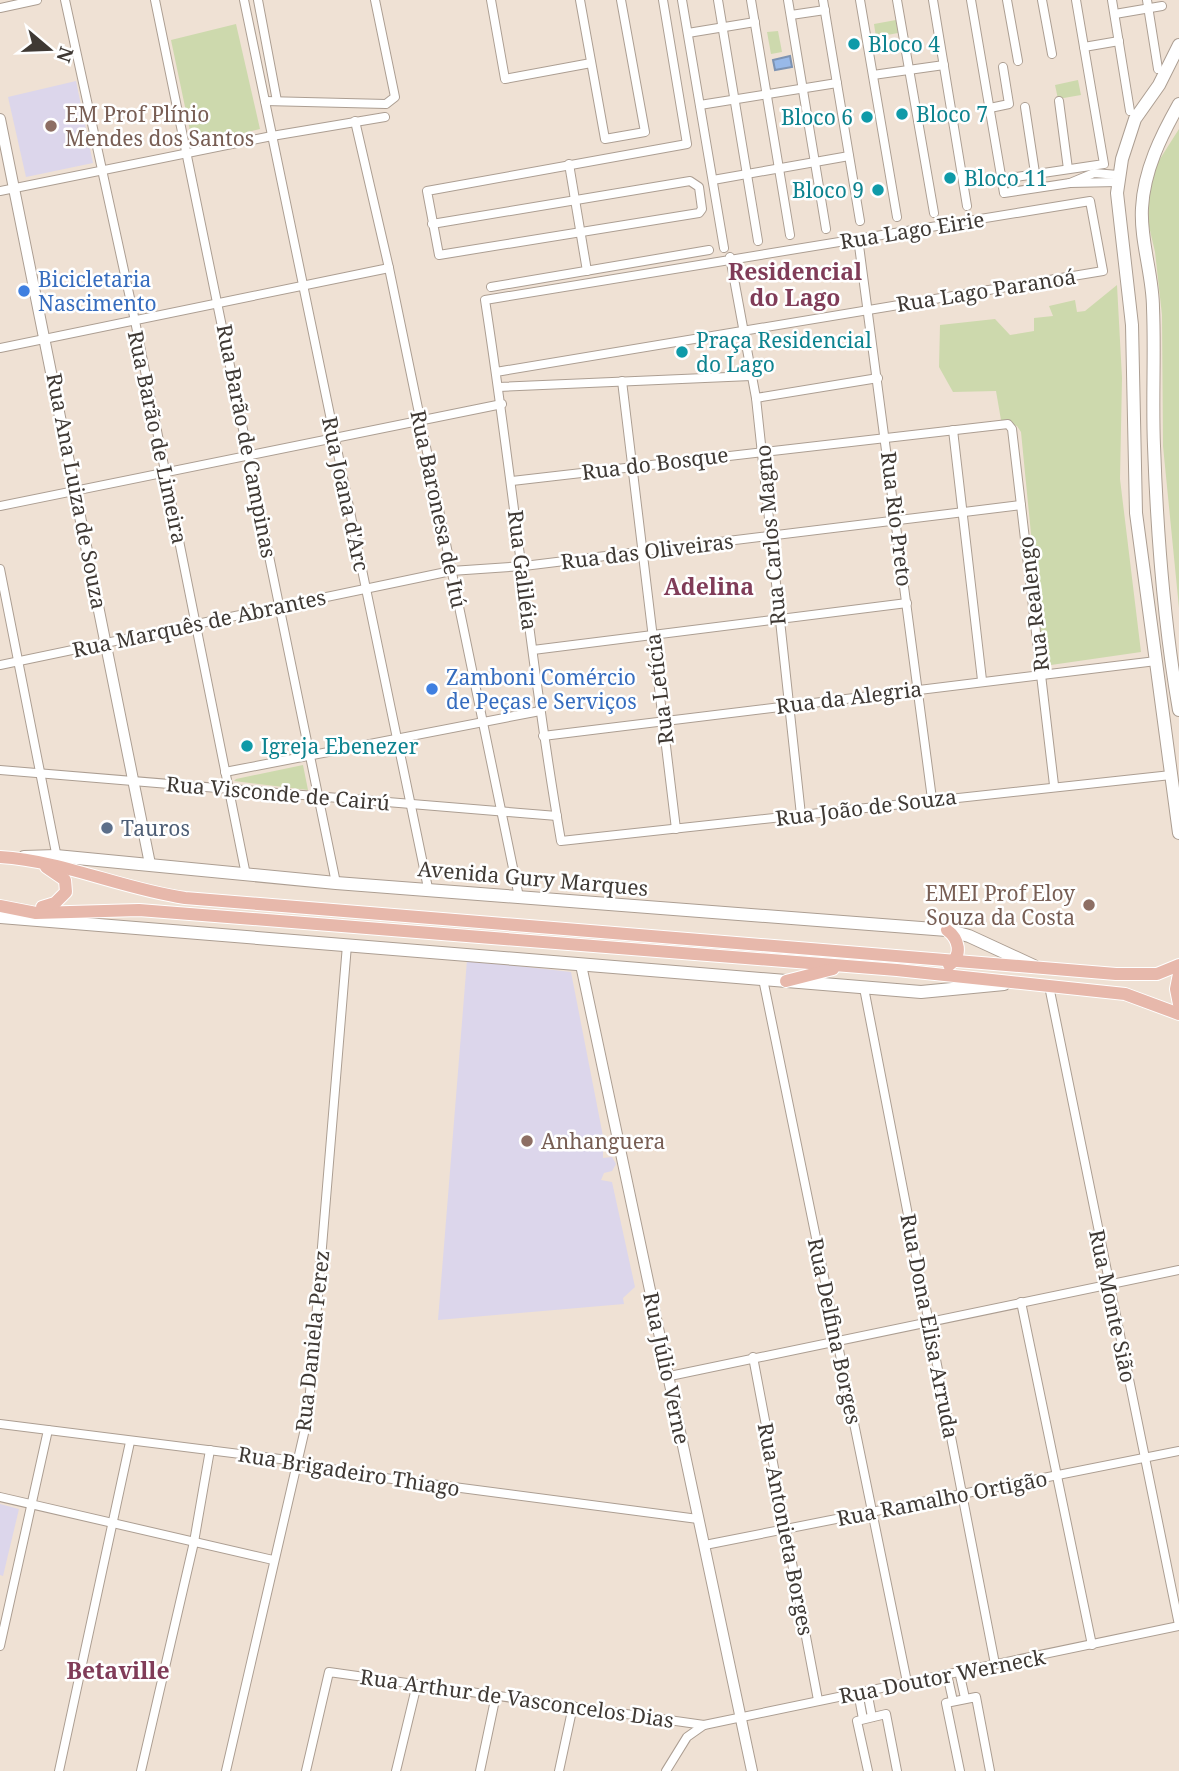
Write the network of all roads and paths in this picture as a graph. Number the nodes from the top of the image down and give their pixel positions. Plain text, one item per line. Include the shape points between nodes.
1 (37, 0) edge
2 (65, 0) edge
3 (155, 0) edge
4 (244, 0) edge
5 (258, 0) edge
6 (375, 0) edge
7 (491, 0) edge
8 (580, 0) edge
9 (621, 0) edge
10 (663, 0) edge
11 (682, 0) edge
12 (718, 0) edge
13 (751, 0) edge
14 (788, 0) edge
15 (823, 0) edge
16 (860, 0) edge
17 (897, 0) edge
18 (933, 0) edge
19 (971, 0) edge
20 (1007, 0) edge
21 (1042, 0) edge
22 (1076, 0) edge
23 (1112, 0) edge
24 (1148, 4) edge
25 (1162, 6) dead end
26 (0, 8) edge
27 (825, 10) junction
28 (1115, 14) junction
29 (790, 15) junction
30 (755, 22) junction
31 (723, 27) junction
32 (688, 33) junction
33 (1119, 41) junction
34 (1084, 47) junction
35 (1177, 51) edge
36 (1052, 54) dead end
37 (1018, 61) dead end
38 (591, 62) junction
39 (944, 65) junction
40 (1003, 67) dead end
41 (1158, 69) dead end
42 (909, 70) junction
43 (873, 75) junction
44 (837, 83) junction
45 (803, 89) junction
46 (768, 95) junction
47 (735, 100) junction
48 (265, 101) junction
49 (277, 101) junction
50 (1059, 102) dead end
51 (1179, 104) edge
52 (700, 105) junction
53 (1025, 107) dead end
54 (990, 108) junction
55 (1130, 111) dead end
56 (385, 117) dead end
57 (0, 119) edge
58 (355, 121) junction
59 (272, 136) junction
60 (187, 152) junction
61 (849, 156) junction
62 (815, 162) junction
63 (569, 164) junction
64 (779, 168) junction
65 (1068, 169) junction
66 (103, 171) junction
67 (1035, 173) junction
68 (747, 174) junction
69 (1002, 179) junction
70 (1118, 179) junction
71 (713, 180) junction
72 (1037, 186) junction
73 (15, 188) junction
74 (0, 191) edge
75 (576, 200) junction
76 (967, 206) dead end
77 (934, 213) dead end
78 (897, 216) dead end
79 (860, 221) dead end
80 (432, 224) junction
81 (826, 229) dead end
82 (580, 234) junction
83 (790, 235) dead end
84 (858, 238) junction
85 (758, 241) dead end
86 (724, 248) dead end
87 (709, 250) dead end
88 (730, 257) junction
89 (1125, 257) junction
90 (389, 268) junction
91 (587, 271) junction
92 (1103, 271) joint
93 (1152, 281) junction
94 (303, 285) junction
95 (491, 287) dead end
96 (485, 300) joint
97 (219, 304) junction
98 (868, 308) junction
99 (135, 321) junction
100 (742, 329) junction
101 (46, 338) junction
102 (0, 348) edge
103 (496, 372) junction
104 (751, 376) junction
105 (878, 378) junction
106 (622, 381) junction
107 (499, 387) junction
108 (757, 398) junction
109 (502, 404) junction
110 (420, 420) junction
111 (1008, 424) joint
112 (953, 430) junction
113 (334, 437) junction
114 (886, 438) junction
115 (763, 450) junction
116 (250, 455) junction
117 (632, 467) junction
118 (165, 472) junction
119 (512, 481) junction
120 (76, 490) junction
121 (1021, 505) junction
122 (0, 506) edge
123 (962, 513) junction
124 (897, 520) junction
125 (773, 535) junction
126 (643, 551) junction
127 (524, 566) junction
128 (0, 569) edge
129 (451, 571) junction
130 (366, 588) junction
131 (908, 603) junction
132 (280, 606) junction
133 (778, 620) junction
134 (197, 623) junction
135 (653, 635) junction
136 (107, 642) junction
137 (533, 650) junction
138 (19, 661) junction
139 (1156, 661) junction
140 (0, 665) edge
141 (1172, 667) junction
142 (1040, 673) junction
143 (982, 680) junction
144 (918, 688) junction
145 (1162, 702) junction
146 (788, 704) junction
147 (1179, 710) edge
148 (540, 711) junction
149 (663, 720) junction
150 (482, 722) junction
151 (1179, 734) edge
152 (542, 736) junction
153 (397, 738) junction
154 (311, 755) junction
155 (0, 770) edge
156 (225, 772) junction
157 (42, 773) junction
158 (1171, 775) junction
159 (135, 782) junction
160 (1054, 785) junction
161 (229, 789) junction
162 (319, 796) junction
163 (932, 799) junction
164 (410, 804) junction
165 (501, 811) junction
166 (802, 815) junction
167 (557, 816) junction
168 (676, 829) junction
169 (1179, 833) edge
170 (561, 841) joint
171 (0, 857) edge
172 (15, 858) junction
173 (57, 860) junction
174 (150, 864) junction
175 (246, 875) junction
176 (65, 880) junction
177 (336, 883) junction
178 (428, 888) junction
179 (519, 897) junction
180 (0, 906) edge
181 (21, 911) junction
182 (0, 917) edge
183 (41, 917) junction
184 (947, 930) junction
185 (347, 946) junction
186 (954, 961) junction
187 (581, 965) junction
188 (1179, 965) edge
189 (841, 966) junction
190 (1041, 968) junction
191 (897, 970) junction
192 (1179, 974) edge
193 (763, 979) junction
194 (786, 981) junction
195 (1018, 982) junction
196 (1049, 986) junction
197 (864, 988) junction
198 (1179, 1004) edge
199 (1179, 1013) edge
200 (1179, 1270) edge
201 (1108, 1284) junction
202 (1021, 1302) junction
203 (929, 1322) junction
204 (837, 1340) junction
205 (753, 1357) junction
206 (670, 1376) junction
207 (0, 1424) edge
208 (48, 1430) junction
209 (130, 1442) junction
210 (210, 1450) junction
211 (1179, 1451) edge
212 (1144, 1458) junction
213 (296, 1461) junction
214 (1057, 1475) junction
215 (962, 1494) junction
216 (0, 1497) edge
217 (32, 1504) junction
218 (872, 1511) junction
219 (698, 1518) junction
220 (111, 1522) junction
221 (786, 1529) junction
222 (194, 1542) junction
223 (705, 1545) junction
224 (273, 1560) junction
225 (1179, 1626) edge
226 (1093, 1645) junction
227 (0, 1646) edge
228 (995, 1664) junction
229 (959, 1671) junction
230 (947, 1674) junction
231 (907, 1682) junction
232 (417, 1684) junction
233 (862, 1691) junction
234 (496, 1695) junction
235 (965, 1698) junction
236 (818, 1700) junction
237 (953, 1701) junction
238 (573, 1706) junction
239 (741, 1716) junction
240 (868, 1718) junction
241 (704, 1725) junction
242 (59, 1771) edge
243 (141, 1771) edge
244 (226, 1771) edge
245 (306, 1771) edge
246 (396, 1771) edge
247 (480, 1771) edge
248 (559, 1771) edge
249 (666, 1771) edge
250 (752, 1771) edge
251 (868, 1771) edge
252 (897, 1771) edge
253 (960, 1771) edge
254 (990, 1771) edge

1 - 26 street
2 - 66 street, Rua Barão de Limeira
3 - 60 street, Rua Barão de Campinas
4 - 48 street, Rua Joana d'Arc
5 - 49 street
6 - 49 street via 395,97 386,104
7 - 38 street via 505,79
8 - 38 street
9 - 38 street via 645,132 605,139
10 - 63 street via 687,144
11 - 32 street
12 - 31 street
13 - 30 street
14 - 29 street
15 - 27 street
16 - 43 street
17 - 42 street
18 - 39 street
19 - 54 street
20 - 37 street
21 - 36 street
22 - 34 street
23 - 28 street
24 - 25 street
24 - 28 street
24 - 41 street
27 - 29 street
27 - 44 street
28 - 33 street
29 - 45 street
30 - 31 street
30 - 46 street
31 - 32 street
31 - 47 street
32 - 52 street
33 - 34 street
33 - 55 street
34 - 65 street via 1104,164
35 - 70 main road via 1135,119
39 - 42 street
39 - 76 street
40 - 54 street via 1009,104
42 - 43 street
42 - 77 street
43 - 78 street
44 - 45 street
44 - 61 street
45 - 46 street
45 - 62 street
46 - 47 street
46 - 64 street
47 - 52 street
47 - 68 street
48 - 49 street
48 - 59 street, Rua Joana d'Arc
50 - 65 street
51 - 93 main road via 1161,136 1145,184 1142,210
52 - 71 street
53 - 67 street
54 - 69 street
56 - 58 street
57 - 73 street, Rua Ana Luiza de Souza
58 - 59 street
58 - 90 street, Rua Baronesa de Itú
59 - 60 street
59 - 94 street, Rua Joana d'Arc
60 - 66 street
60 - 97 street, Rua Barão de Campinas
61 - 62 street
61 - 79 street
62 - 64 street
62 - 81 street
63 - 75 street
63 - 80 street via 427,191
64 - 68 street
64 - 83 street
65 - 67 street
66 - 73 street
66 - 99 street, Rua Barão de Limeira
67 - 69 street
67 - 72 street
68 - 71 street
68 - 85 street
69 - 72 street via 1004,192
70 - 72 street via 1094,173 1070,183
70 - 89 main road
71 - 86 street
73 - 74 street
73 - 101 street, Rua Ana Luiza de Souza
75 - 80 street
75 - 82 street
75 - 82 street via 690,181 699,187 702,209 695,215
80 - 82 street via 439,256
82 - 91 street
84 - 88 street, Rua Lago Eirie
84 - 92 street, Rua Lago Eirie via 1090,201
84 - 98 street, Rua Rio Preto
87 - 91 street
88 - 96 street, Rua Lago Eirie
88 - 100 street, Rua Carlos Magno
89 - 93 main road via 1136,286 1144,288
89 - 139 main road via 1132,325 1136,513
90 - 94 street
90 - 110 street, Rua Baronesa de Itú
91 - 95 street
92 - 98 street, Rua Lago Paranoá
93 - 141 main road via 1154,446
94 - 97 street
94 - 113 street, Rua Joana d'Arc
96 - 103 street, Rua Galiléia
97 - 99 street
97 - 116 street, Rua Barão de Campinas
98 - 100 street, Rua Lago Paranoá
98 - 105 street, Rua Rio Preto
99 - 101 street
99 - 118 street, Rua Barão de Limeira
100 - 103 street, Rua Lago Paranoá
100 - 104 street, Rua Carlos Magno
101 - 102 street
101 - 120 street, Rua Ana Luiza de Souza
103 - 107 street, Rua Galiléia
104 - 106 street
104 - 108 street, Rua Carlos Magno
105 - 108 street
105 - 114 street, Rua Rio Preto
106 - 107 street
106 - 117 street, Rua Letícia
107 - 109 street, Rua Galiléia
108 - 115 street, Rua Carlos Magno
109 - 110 street
109 - 119 street, Rua Galiléia
110 - 113 street
110 - 129 street, Rua Baronesa de Itú
111 - 112 street, Rua do Bosque
111 - 121 street, Rua Realengo
112 - 114 street, Rua do Bosque
112 - 123 street
113 - 116 street
113 - 130 street, Rua Joana d'Arc
114 - 115 street, Rua do Bosque
114 - 124 street, Rua Rio Preto
115 - 117 street, Rua do Bosque
115 - 125 street, Rua Carlos Magno
116 - 118 street
116 - 132 street, Rua Barão de Campinas
117 - 119 street, Rua do Bosque
117 - 126 street, Rua Letícia
118 - 120 street
118 - 134 street, Rua Barão de Limeira
119 - 127 street, Rua Galiléia
120 - 122 street
120 - 136 street, Rua Ana Luiza de Souza
121 - 123 street, Rua das Oliveiras
121 - 142 street, Rua Realengo
123 - 124 street, Rua das Oliveiras
123 - 143 street
124 - 125 street, Rua das Oliveiras
124 - 131 street, Rua Rio Preto
125 - 126 street, Rua das Oliveiras
125 - 133 street, Rua Carlos Magno
126 - 127 street, Rua das Oliveiras
126 - 135 street, Rua Letícia
127 - 129 street, Rua Marquês de Abrantes
127 - 137 street, Rua Galiléia
128 - 138 street
129 - 130 street, Rua Marquês de Abrantes
129 - 150 street, Rua Baronesa de Itú
130 - 132 street, Rua Marquês de Abrantes
130 - 153 street, Rua Joana d'Arc
131 - 133 street
131 - 144 street, Rua Rio Preto
132 - 134 street, Rua Marquês de Abrantes
132 - 154 street, Rua Barão de Campinas
133 - 135 street
133 - 146 street, Rua Carlos Magno
134 - 136 street, Rua Marquês de Abrantes
134 - 156 street, Rua Barão de Limeira
135 - 137 street
135 - 149 street, Rua Letícia
136 - 138 street, Rua Marquês de Abrantes
136 - 159 street, Rua Ana Luiza de Souza
137 - 148 street, Rua Galiléia
138 - 140 street, Rua Marquês de Abrantes
138 - 157 street
139 - 141 main road via 1165,659
139 - 142 street, Rua da Alegria
139 - 145 main road
141 - 147 main road
142 - 143 street, Rua da Alegria
142 - 160 street, Rua Realengo
143 - 144 street, Rua da Alegria
144 - 146 street, Rua da Alegria
144 - 163 street, Rua Rio Preto
145 - 151 main road
145 - 158 main road
146 - 149 street, Rua da Alegria
146 - 166 street, Rua Carlos Magno
148 - 150 street
148 - 152 street, Rua Galiléia
149 - 152 street, Rua da Alegria
149 - 168 street, Rua Letícia
150 - 153 street
150 - 165 street, Rua Baronesa de Itú
152 - 167 street, Rua Galiléia
153 - 154 street
153 - 164 street, Rua Joana d'Arc
154 - 156 street
154 - 162 street, Rua Barão de Campinas
155 - 157 street, Rua Visconde de Cairú
156 - 161 street, Rua Barão de Limeira
157 - 159 street, Rua Visconde de Cairú
157 - 173 street
158 - 160 street, Rua João de Souza
158 - 169 main road
159 - 161 street, Rua Visconde de Cairú
159 - 174 street, Rua Ana Luiza de Souza
160 - 163 street, Rua João de Souza
161 - 162 street, Rua Visconde de Cairú
161 - 175 street, Rua Barão de Limeira
162 - 164 street, Rua Visconde de Cairú
162 - 177 street, Rua Barão de Campinas
163 - 166 street, Rua João de Souza
164 - 165 street, Rua Visconde de Cairú
164 - 178 street, Rua Joana d'Arc
165 - 167 street, Rua Visconde de Cairú
165 - 179 street, Rua Baronesa de Itú
166 - 168 street, Rua João de Souza
167 - 170 street, Rua Galiléia
168 - 170 street, Rua João de Souza
171 - 172 main road, Avenida Gury Marques
172 - 173 main road, Avenida Gury Marques
172 - 176 main road via 50,869
173 - 174 main road, Avenida Gury Marques
173 - 176 street
173 - 186 main road, Avenida Gury Marques via 141,891 185,898
174 - 175 main road, Avenida Gury Marques
175 - 177 main road, Avenida Gury Marques
176 - 181 main road via 66,892 55,903
177 - 178 main road, Avenida Gury Marques
178 - 179 main road, Avenida Gury Marques
179 - 184 main road, Avenida Gury Marques
180 - 181 main road
181 - 183 main road
182 - 183 main road
183 - 185 main road
183 - 189 main road via 139,910
184 - 186 main road via 957,942
184 - 190 main road, Avenida Gury Marques
185 - 187 main road
185 - 213 street, Rua Daniela Perez via 308,1416
186 - 190 main road, Avenida Gury Marques
186 - 191 main road via 941,969
187 - 193 main road
187 - 206 street, Rua Júlio Verne
188 - 190 main road, Avenida Gury Marques via 1167,972 1146,974
189 - 191 main road
189 - 194 main road
191 - 195 main road
192 - 198 main road
193 - 194 main road
193 - 204 street, Rua Delfina Borges
194 - 197 main road
195 - 196 main road
195 - 197 main road via 936,993
196 - 199 main road via 1125,994
196 - 201 street, Rua Monte Sião
197 - 203 street, Rua Dona Elisa Arruda
200 - 201 street
201 - 202 street
201 - 212 street, Rua Monte Sião
202 - 203 street
202 - 214 street
203 - 204 street
203 - 215 street, Rua Dona Elisa Arruda
204 - 205 street
204 - 218 street, Rua Delfina Borges
205 - 206 street
205 - 221 street, Rua Antonieta Borges
206 - 219 street, Rua Júlio Verne
207 - 208 street, Rua Brigadeiro Thiago
208 - 209 street, Rua Brigadeiro Thiago
208 - 217 street
209 - 210 street, Rua Brigadeiro Thiago
209 - 220 street
210 - 213 street, Rua Brigadeiro Thiago
210 - 222 street
211 - 212 street, Rua Ramalho Ortigão
212 - 214 street, Rua Ramalho Ortigão
212 - 225 street, Rua Monte Sião
213 - 219 street, Rua Brigadeiro Thiago via 354,1474
213 - 224 street, Rua Daniela Perez
214 - 215 street, Rua Ramalho Ortigão
214 - 226 street
215 - 218 street, Rua Ramalho Ortigão
215 - 228 street, Rua Dona Elisa Arruda
216 - 217 street
217 - 220 street
217 - 227 street
218 - 221 street, Rua Ramalho Ortigão
218 - 231 street, Rua Delfina Borges
219 - 223 street, Rua Júlio Verne
220 - 222 street
220 - 242 street
221 - 223 street, Rua Ramalho Ortigão
221 - 236 street, Rua Antonieta Borges
222 - 224 street
222 - 243 street
223 - 239 street, Rua Júlio Verne
224 - 244 street, Rua Daniela Perez
225 - 226 street, Rua Doutor Werneck
226 - 228 street, Rua Doutor Werneck
228 - 229 street, Rua Doutor Werneck
229 - 230 street, Rua Doutor Werneck
229 - 235 street
230 - 231 street, Rua Doutor Werneck
230 - 237 street
231 - 233 street, Rua Doutor Werneck
232 - 234 street, Rua Arthur de Vasconcelos Dias
232 - 245 street, Rua Arthur de Vasconcelos Dias via 329,1672
232 - 246 street
233 - 236 street, Rua Doutor Werneck
233 - 240 street
234 - 238 street, Rua Arthur de Vasconcelos Dias
234 - 247 street
235 - 237 street
235 - 254 street via 976,1697
236 - 239 street, Rua Doutor Werneck
237 - 253 street via 946,1703
238 - 241 street, Rua Arthur de Vasconcelos Dias
238 - 248 street
239 - 241 street, Rua Doutor Werneck
239 - 250 street, Rua Júlio Verne
240 - 251 street via 857,1721
240 - 252 street via 886,1714
241 - 249 street via 687,1737

